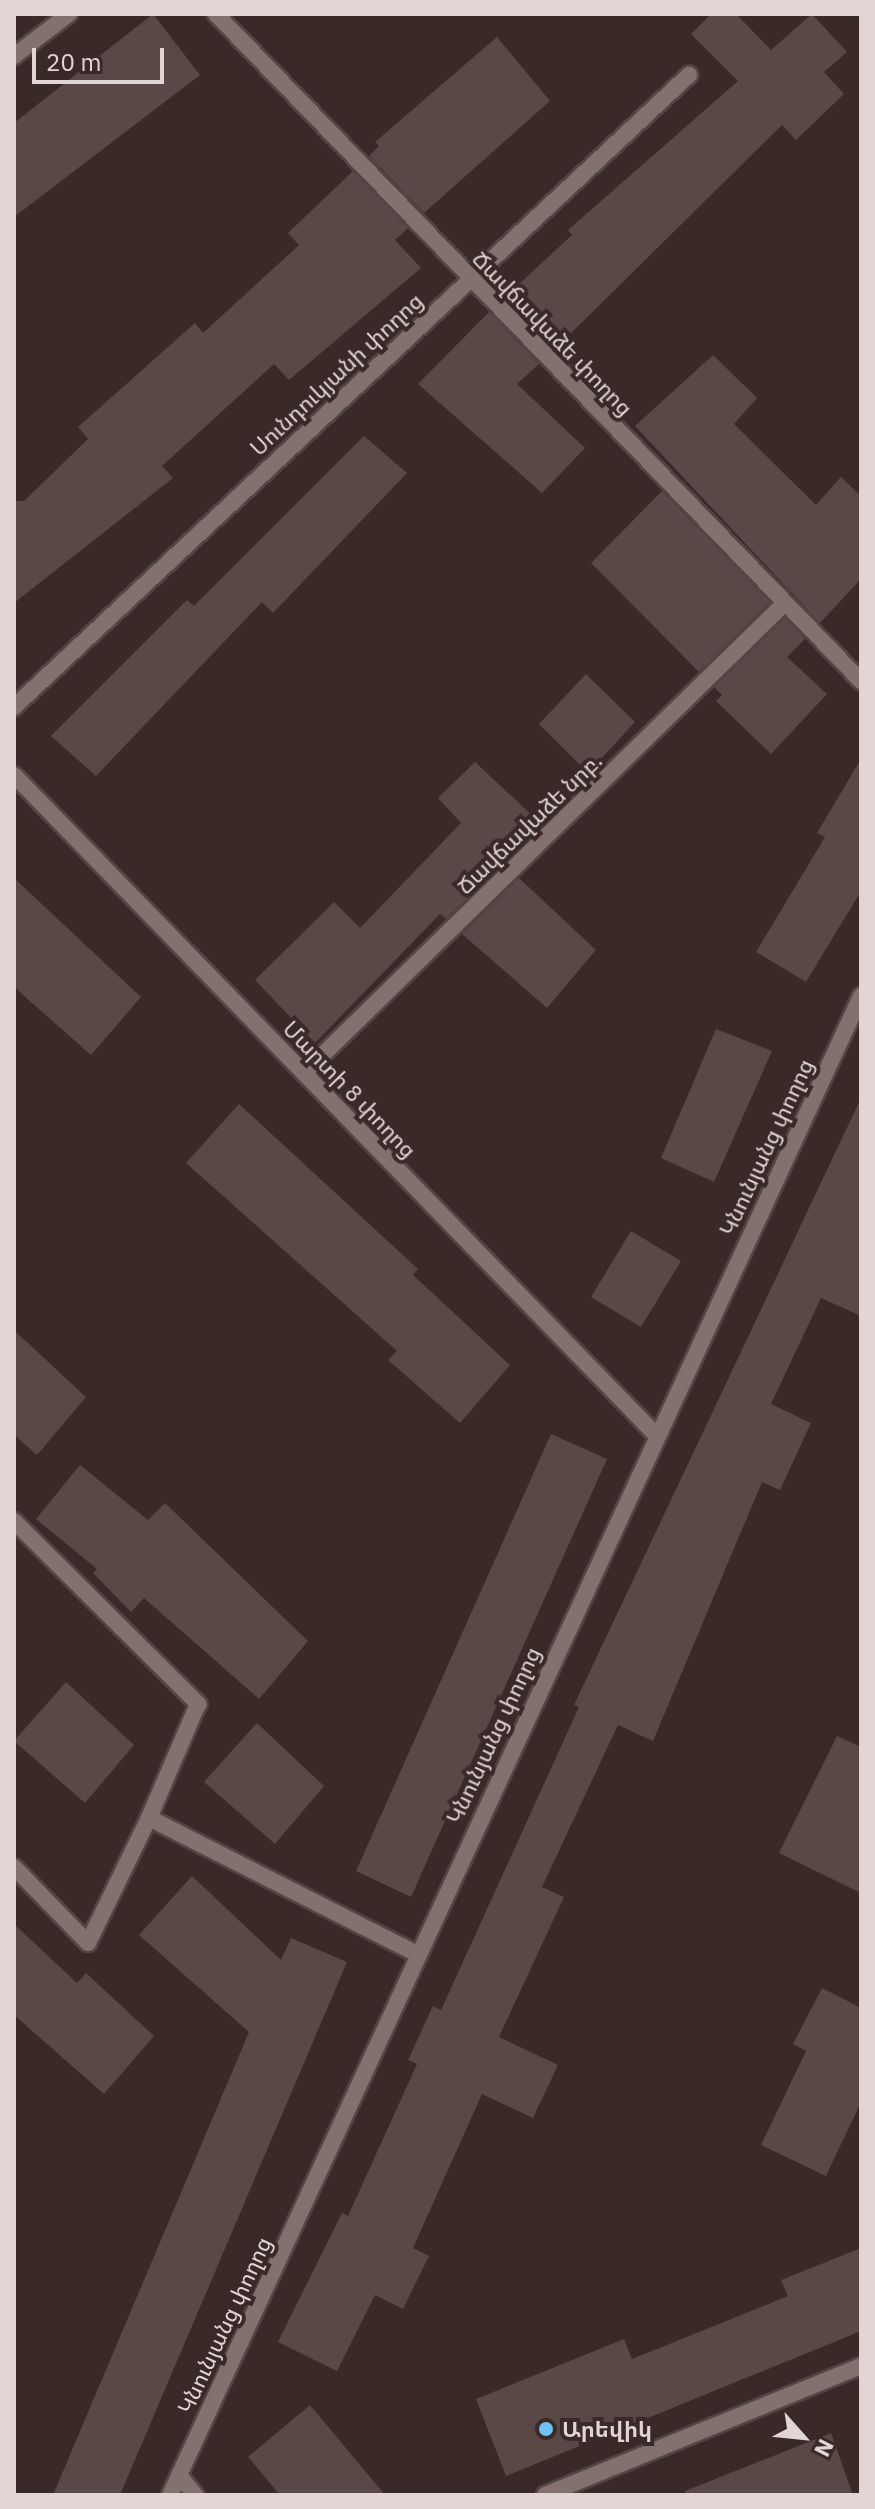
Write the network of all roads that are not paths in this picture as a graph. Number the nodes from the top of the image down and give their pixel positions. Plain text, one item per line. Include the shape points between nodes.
1 (69, 14) edge
2 (216, 14) edge
3 (14, 56) edge
4 (689, 75) dead end
5 (470, 278) junction
6 (784, 604) junction
7 (861, 681) edge
8 (14, 707) edge
9 (14, 775) edge
10 (861, 996) edge
11 (304, 1073) junction
12 (655, 1434) junction
13 (14, 1521) edge
14 (149, 1818) junction
15 (14, 1867) edge
16 (417, 1954) junction
17 (861, 2366) edge
18 (179, 2475) junction
19 (170, 2495) edge
20 (195, 2495) edge
21 (545, 2495) edge

1 - 3 street
2 - 5 street, Ճավճավաձե փողոց
4 - 5 street, Սունդուկյանի փողոց
5 - 6 street, Ճավճավաձե փողոց
5 - 8 street, Սունդուկյանի փողոց
6 - 7 street, Ճավճավաձե փողոց
6 - 11 street, Ճավճավաձե նրբ.
9 - 11 street, Մարտի 8 փողոց
10 - 12 street, Կնունյանց փողոց
11 - 12 street, Մարտի 8 փողոց
12 - 16 street, Կնունյանց փողոց
13 - 14 street via 198,1704
14 - 15 street via 88,1943
14 - 16 street
16 - 18 street, Կնունյանց փողոց
17 - 21 street
18 - 19 street, Կնունյանց փողոց
18 - 20 street

